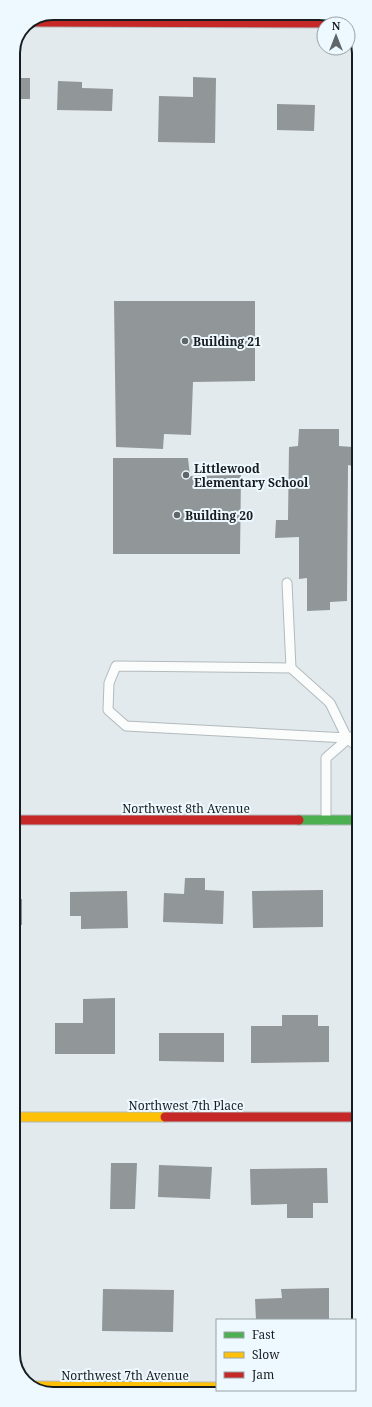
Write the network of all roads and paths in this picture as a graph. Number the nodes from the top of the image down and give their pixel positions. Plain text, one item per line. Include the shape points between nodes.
1 (43, 22) edge
2 (316, 23) edge
3 (287, 583) dead end
4 (291, 668) junction
5 (352, 737) edge
6 (347, 738) junction
7 (352, 739) edge
8 (352, 742) edge
9 (20, 820) edge
10 (326, 820) junction
11 (352, 820) edge
12 (20, 1117) edge
13 (352, 1117) edge
14 (47, 1386) edge
15 (216, 1387) edge

1 - 2 street
3 - 4 lane
4 - 6 lane via 330,703
4 - 6 lane via 116,666 109,683 108,710 126,726
5 - 6 lane
6 - 7 lane
6 - 8 lane
6 - 10 lane via 326,758
9 - 10 street, Northwest 8th Avenue
10 - 11 street, Northwest 8th Avenue
12 - 13 street, Northwest 7th Place
14 - 15 street, Northwest 7th Avenue

